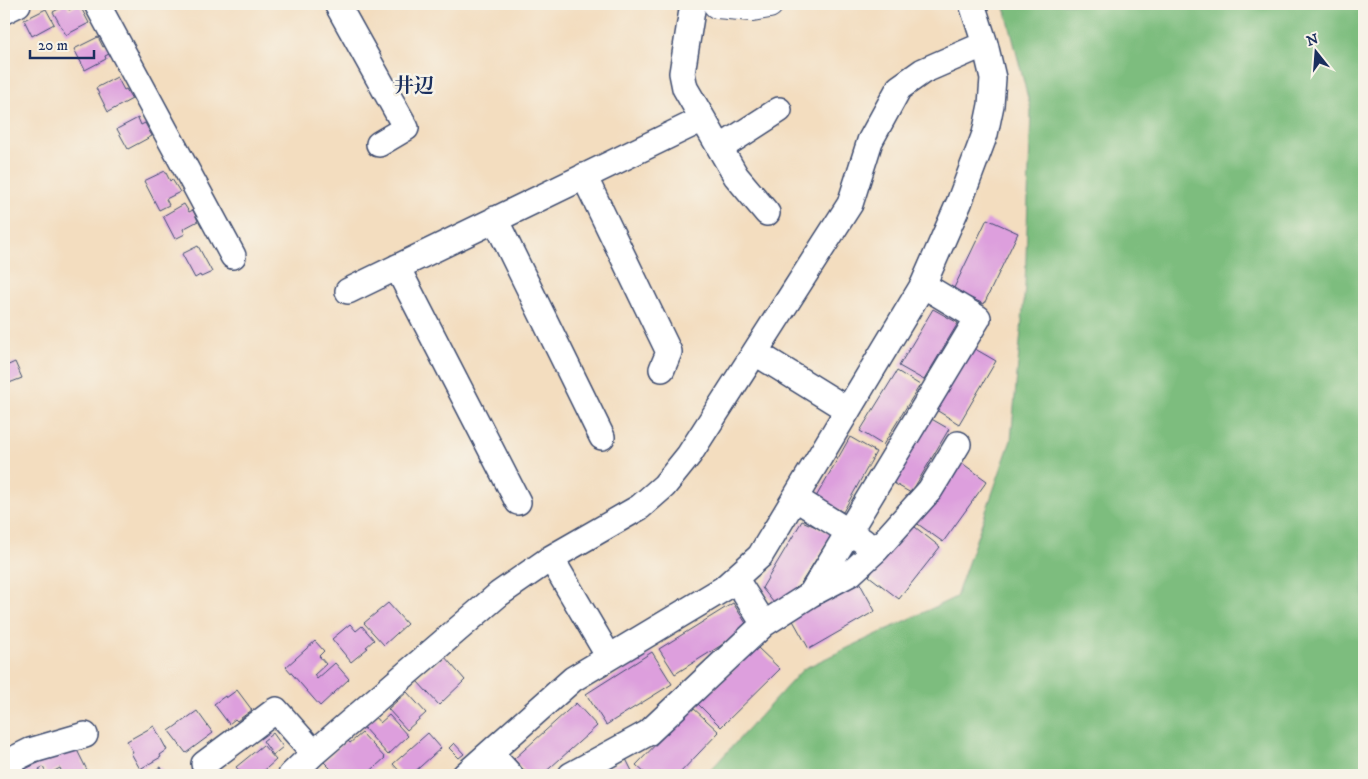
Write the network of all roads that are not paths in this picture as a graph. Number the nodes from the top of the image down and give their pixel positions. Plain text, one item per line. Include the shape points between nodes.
1 (18, 4) edge
2 (97, 4) edge
3 (337, 4) edge
4 (693, 4) edge
5 (717, 4) edge
6 (769, 4) edge
7 (972, 4) edge
8 (4, 11) edge
9 (985, 44) junction
10 (779, 110) dead end
11 (703, 119) junction
12 (379, 144) dead end
13 (720, 148) junction
14 (584, 176) junction
15 (767, 213) dead end
16 (496, 219) junction
17 (233, 256) dead end
18 (397, 267) junction
19 (922, 286) junction
20 (348, 290) dead end
21 (756, 353) junction
22 (662, 369) dead end
23 (848, 410) junction
24 (602, 437) dead end
25 (958, 444) dead end
26 (795, 498) junction
27 (518, 502) dead end
28 (848, 532) junction
29 (877, 549) junction
30 (550, 558) junction
31 (735, 578) junction
32 (812, 594) junction
33 (764, 624) junction
34 (609, 657) junction
35 (85, 735) dead end
36 (490, 753) junction
37 (4, 764) edge
38 (204, 764) dead end
39 (308, 766) edge
40 (465, 775) edge
41 (510, 775) edge
42 (571, 775) edge

1 - 8 street
2 - 17 street
3 - 12 street via 406,128
4 - 11 street via 682,74 685,88
5 - 6 main road via 752,7
7 - 9 street
9 - 19 street via 992,78 985,134
9 - 21 street via 923,71 899,88 870,141 850,204
10 - 13 street
11 - 13 street
11 - 14 street
13 - 15 street via 736,176
14 - 16 street
14 - 22 street via 669,352
16 - 18 street
16 - 24 street
18 - 20 street
18 - 27 street
19 - 23 street
19 - 28 street via 978,318
21 - 23 street
21 - 30 street via 689,456 664,486 640,507
23 - 26 street
25 - 29 street via 930,490
26 - 28 street
26 - 31 street via 760,556
28 - 29 street
28 - 32 street
29 - 32 street via 851,573
30 - 34 street
30 - 39 street via 499,594
31 - 33 street
31 - 34 street via 723,589
32 - 33 street
33 - 42 street via 648,733
34 - 36 street via 573,679
35 - 37 street via 30,751
36 - 40 street
36 - 41 street
38 - 39 street via 276,710

